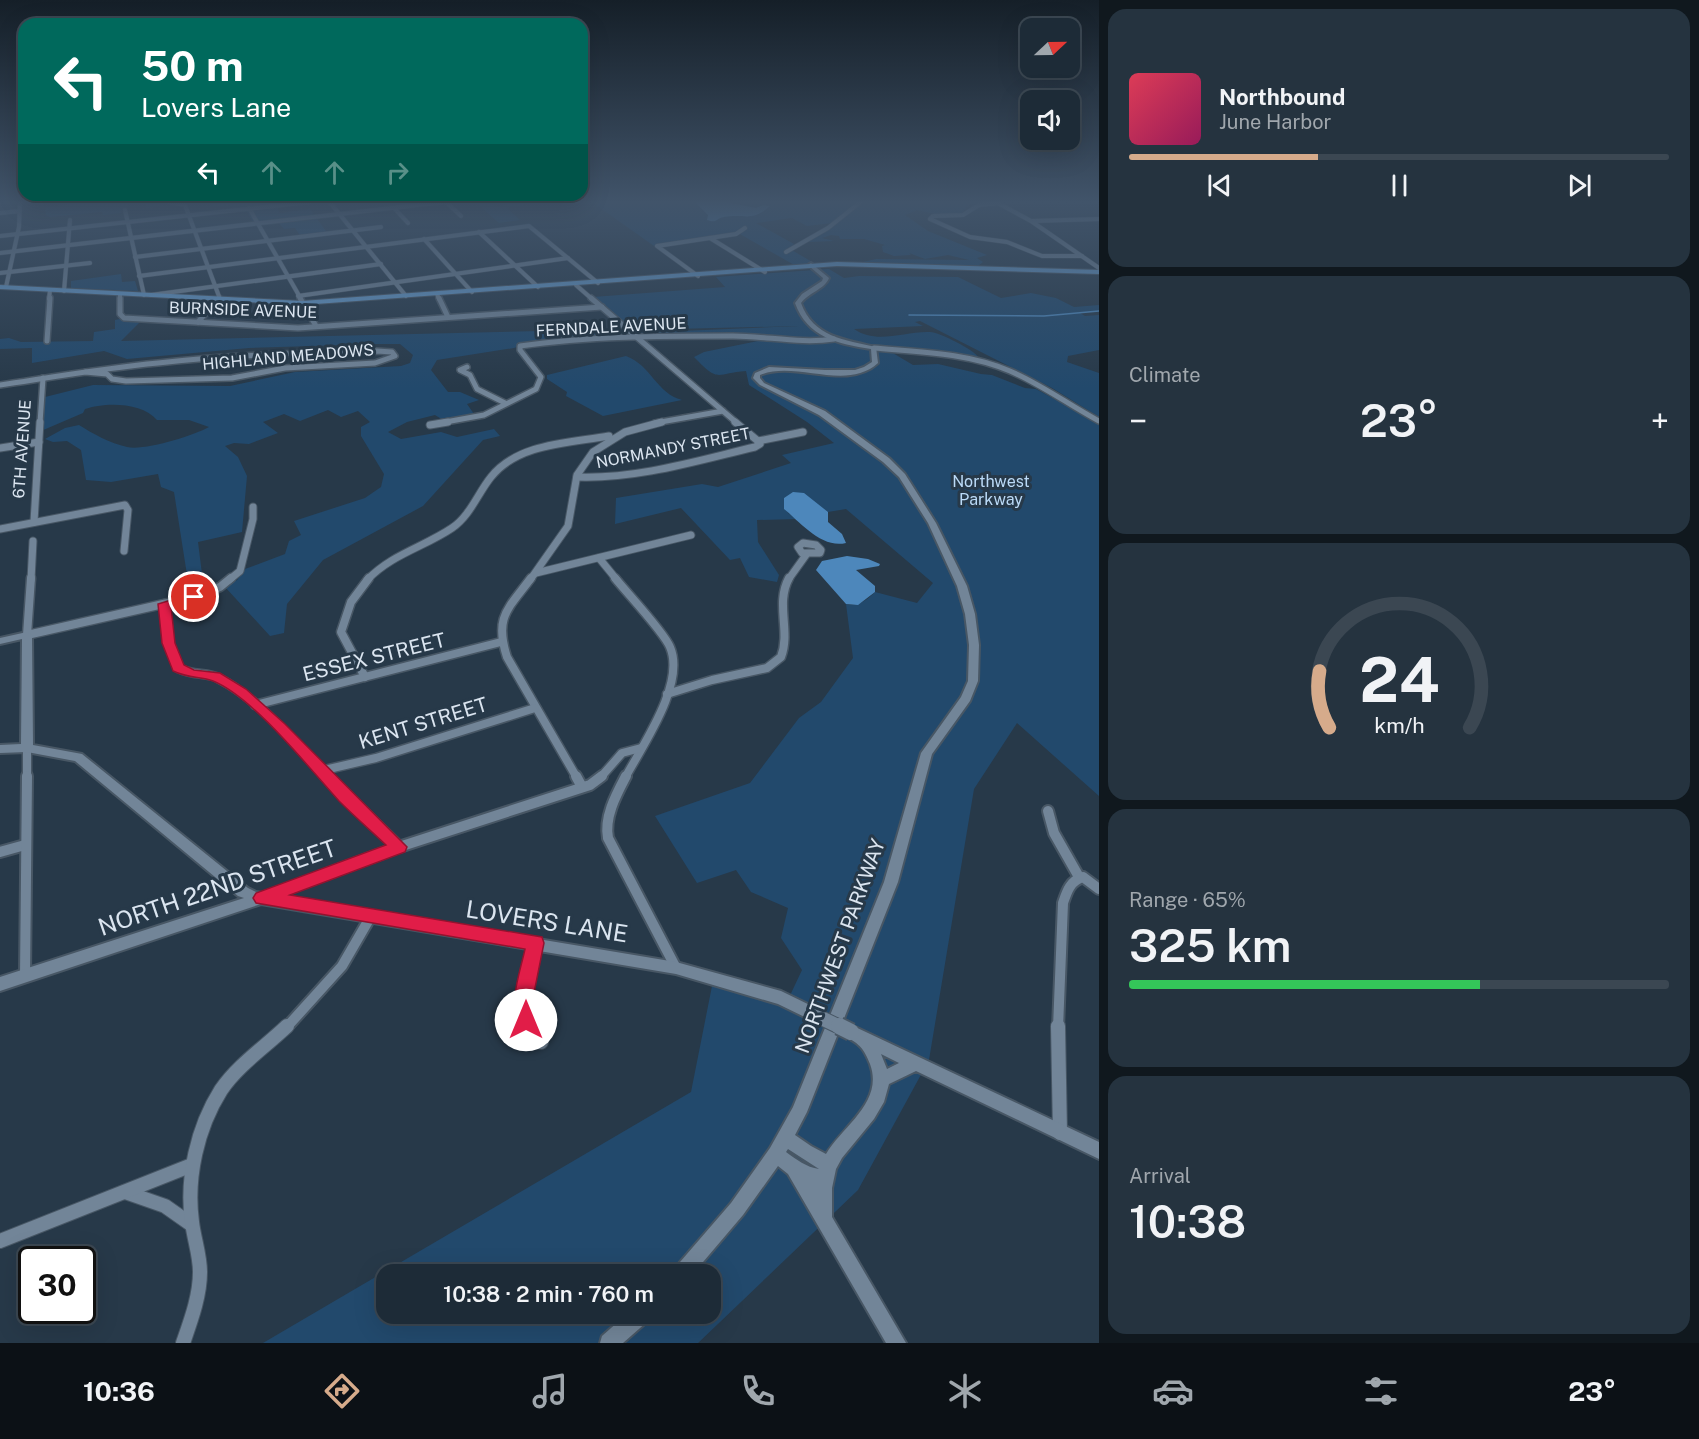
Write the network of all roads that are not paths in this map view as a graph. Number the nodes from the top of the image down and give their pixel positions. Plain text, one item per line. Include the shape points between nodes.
1 (11, 263) edge
2 (90, 263) dead end
3 (136, 263) edge
4 (207, 263) edge
5 (245, 263) edge
6 (278, 263) edge
7 (446, 263) edge
8 (512, 263) edge
9 (533, 263) edge
10 (574, 263) edge
11 (679, 263) edge
12 (750, 263) edge
13 (381, 264) joint
14 (67, 265) junction
15 (515, 265) junction
16 (209, 267) junction
17 (813, 267) junction
18 (764, 271) junction
19 (9, 272) junction
20 (1099, 272) edge
21 (0, 273) edge
22 (456, 274) junction
23 (139, 276) junction
24 (698, 276) junction
25 (286, 277) junction
26 (395, 282) junction
27 (598, 283) junction
28 (576, 285) junction
29 (216, 286) junction
30 (3, 287) edge
31 (538, 287) junction
32 (50, 290) junction
33 (64, 291) junction
34 (472, 292) junction
35 (120, 294) junction
36 (437, 294) junction
37 (146, 295) junction
38 (406, 296) junction
39 (220, 299) junction
40 (300, 299) junction
41 (602, 308) junction
42 (448, 317) junction
43 (198, 322) junction
44 (316, 326) junction
45 (637, 338) junction
46 (834, 339) junction
47 (47, 340) dead end
48 (874, 348) junction
49 (470, 371) dead end
50 (85, 372) junction
51 (43, 378) junction
52 (0, 385) edge
53 (505, 403) junction
54 (723, 411) junction
55 (1099, 421) edge
56 (430, 424) dead end
57 (803, 432) dead end
58 (615, 434) junction
59 (758, 441) junction
60 (39, 442) junction
61 (0, 448) edge
62 (577, 477) junction
63 (253, 507) dead end
64 (34, 522) junction
65 (0, 529) edge
66 (691, 535) dead end
67 (33, 541) dead end
68 (124, 551) dead end
69 (806, 555) dead end
70 (599, 558) junction
71 (536, 573) junction
72 (165, 604) junction
73 (27, 635) junction
74 (0, 641) edge
75 (501, 642) junction
76 (365, 677) junction
77 (667, 694) junction
78 (255, 705) junction
79 (535, 708) junction
80 (27, 748) junction
81 (641, 748) junction
82 (0, 750) edge
83 (320, 771) junction
84 (582, 787) junction
85 (1048, 811) dead end
86 (25, 845) junction
87 (399, 847) junction
88 (0, 852) edge
89 (1079, 877) junction
90 (1099, 889) edge
91 (262, 898) junction
92 (371, 916) junction
93 (535, 943) junction
94 (676, 968) junction
95 (25, 976) junction
96 (0, 984) edge
97 (857, 1035) junction
98 (542, 1042) dead end
99 (916, 1063) junction
100 (882, 1079) junction
101 (1060, 1133) junction
102 (785, 1137) junction
103 (1099, 1151) edge
104 (776, 1154) junction
105 (192, 1165) junction
106 (795, 1170) junction
107 (827, 1171) junction
108 (124, 1192) junction
109 (824, 1216) junction
110 (192, 1225) junction
111 (0, 1241) edge
112 (690, 1264) edge
113 (630, 1324) edge
114 (183, 1343) edge
115 (609, 1343) edge
116 (897, 1343) edge

1 - 19 street
2 - 14 street
3 - 23 street
4 - 16 street
5 - 16 street
6 - 25 street
7 - 22 street
8 - 15 street
9 - 15 street
10 - 27 street
11 - 24 street
12 - 18 street
13 - 25 street
13 - 26 street
14 - 19 street
14 - 33 street
15 - 22 street
15 - 31 street
16 - 23 street
16 - 29 street
17 - 18 main road
17 - 20 main road
17 - 46 street via 823,274 825,282 800,299 799,308 812,327
18 - 24 main road
19 - 21 street
19 - 30 street
22 - 26 street
22 - 34 street
23 - 37 street
24 - 27 main road
25 - 29 street
25 - 40 street
26 - 38 street
26 - 40 street
27 - 28 main road
28 - 31 main road
28 - 41 street
29 - 37 street
29 - 39 street
30 - 32 main road
31 - 34 main road
32 - 33 main road
32 - 47 street
33 - 35 main road
34 - 36 main road
35 - 37 main road
35 - 43 street, BURNSIDE AVENUE via 120,314 124,318
36 - 38 main road
36 - 42 street
37 - 39 main road
38 - 40 main road
39 - 40 main road
39 - 43 street
40 - 44 street
41 - 42 street, BURNSIDE AVENUE
41 - 45 street
42 - 44 street, BURNSIDE AVENUE
43 - 44 street, BURNSIDE AVENUE
45 - 46 street, FERNDALE AVENUE via 749,336 814,342
45 - 53 street, FERNDALE AVENUE via 520,346 521,353 541,377 541,384
45 - 54 street
46 - 48 street
48 - 55 street via 942,353 984,362 1021,377
48 - 102 street, NORTHWEST PARKWAY via 874,363 862,370 776,368 762,371 756,378 822,413 902,476 932,523 962,586 974,645 973,681 966,698 927,753 891,882 819,1070
49 - 53 street via 477,389
50 - 50 street, HIGHLAND MEADOWS via 272,354 388,351 395,356 375,363 285,368 228,378 126,381
50 - 51 street
51 - 52 street
51 - 60 street, 6TH AVENUE
53 - 56 street, FERNDALE AVENUE via 484,415
54 - 58 street
54 - 59 street
57 - 59 street, NORMANDY STREET
58 - 62 street via 580,468
58 - 76 street via 527,452 508,460 455,525 372,571 347,607 341,632
59 - 62 street, NORMANDY STREET via 760,444 755,447 634,473
60 - 61 street
60 - 64 street, 6TH AVENUE
62 - 71 street via 572,517
63 - 72 street via 240,571 209,592
64 - 65 street
64 - 68 street via 125,505 128,510
66 - 70 street
67 - 73 street
69 - 77 street via 787,581 782,600 786,635 782,657 767,668
70 - 71 street
70 - 77 street via 670,646 675,672
71 - 75 street via 503,617
72 - 73 street
72 - 78 street via 168,643 178,668 225,680
73 - 74 street
73 - 80 street
75 - 76 street, ESSEX STREET
75 - 79 street
76 - 78 street, ESSEX STREET
77 - 81 street
78 - 83 street
79 - 83 street, KENT STREET via 376,758
79 - 84 street
80 - 82 street, LOVERS LANE
80 - 86 street
80 - 91 street, LOVERS LANE via 78,757 243,892
81 - 84 street, NORTH 22ND STREET via 619,754 596,782
81 - 94 street via 611,812 607,832
83 - 87 street
84 - 87 street, NORTH 22ND STREET
85 - 89 street via 1053,833
86 - 88 street
86 - 95 street
87 - 91 street, NORTH 22ND STREET
89 - 90 street
89 - 101 street via 1069,884 1063,903 1057,1045
91 - 92 street, LOVERS LANE
91 - 95 street, NORTH 22ND STREET
92 - 93 street, LOVERS LANE
92 - 105 street via 341,969 308,1006 238,1070 217,1097
93 - 94 street, LOVERS LANE
93 - 98 street via 524,998 526,1020
94 - 97 street, LOVERS LANE, bridge via 772,995
95 - 96 street, NORTH 22ND STREET
97 - 99 street, LOVERS LANE
97 - 100 street via 879,1062
99 - 100 street
99 - 101 street, LOVERS LANE
100 - 107 street via 875,1105
101 - 103 street, LOVERS LANE
102 - 104 street, NORTHWEST PARKWAY
102 - 107 street
104 - 106 street
104 - 112 street, NORTHWEST PARKWAY via 737,1209
105 - 108 street
105 - 110 street
106 - 107 street via 812,1178
106 - 109 street
107 - 109 street
108 - 110 street via 165,1206
108 - 111 street
109 - 116 street
110 - 114 street via 200,1263 198,1293
113 - 115 street

